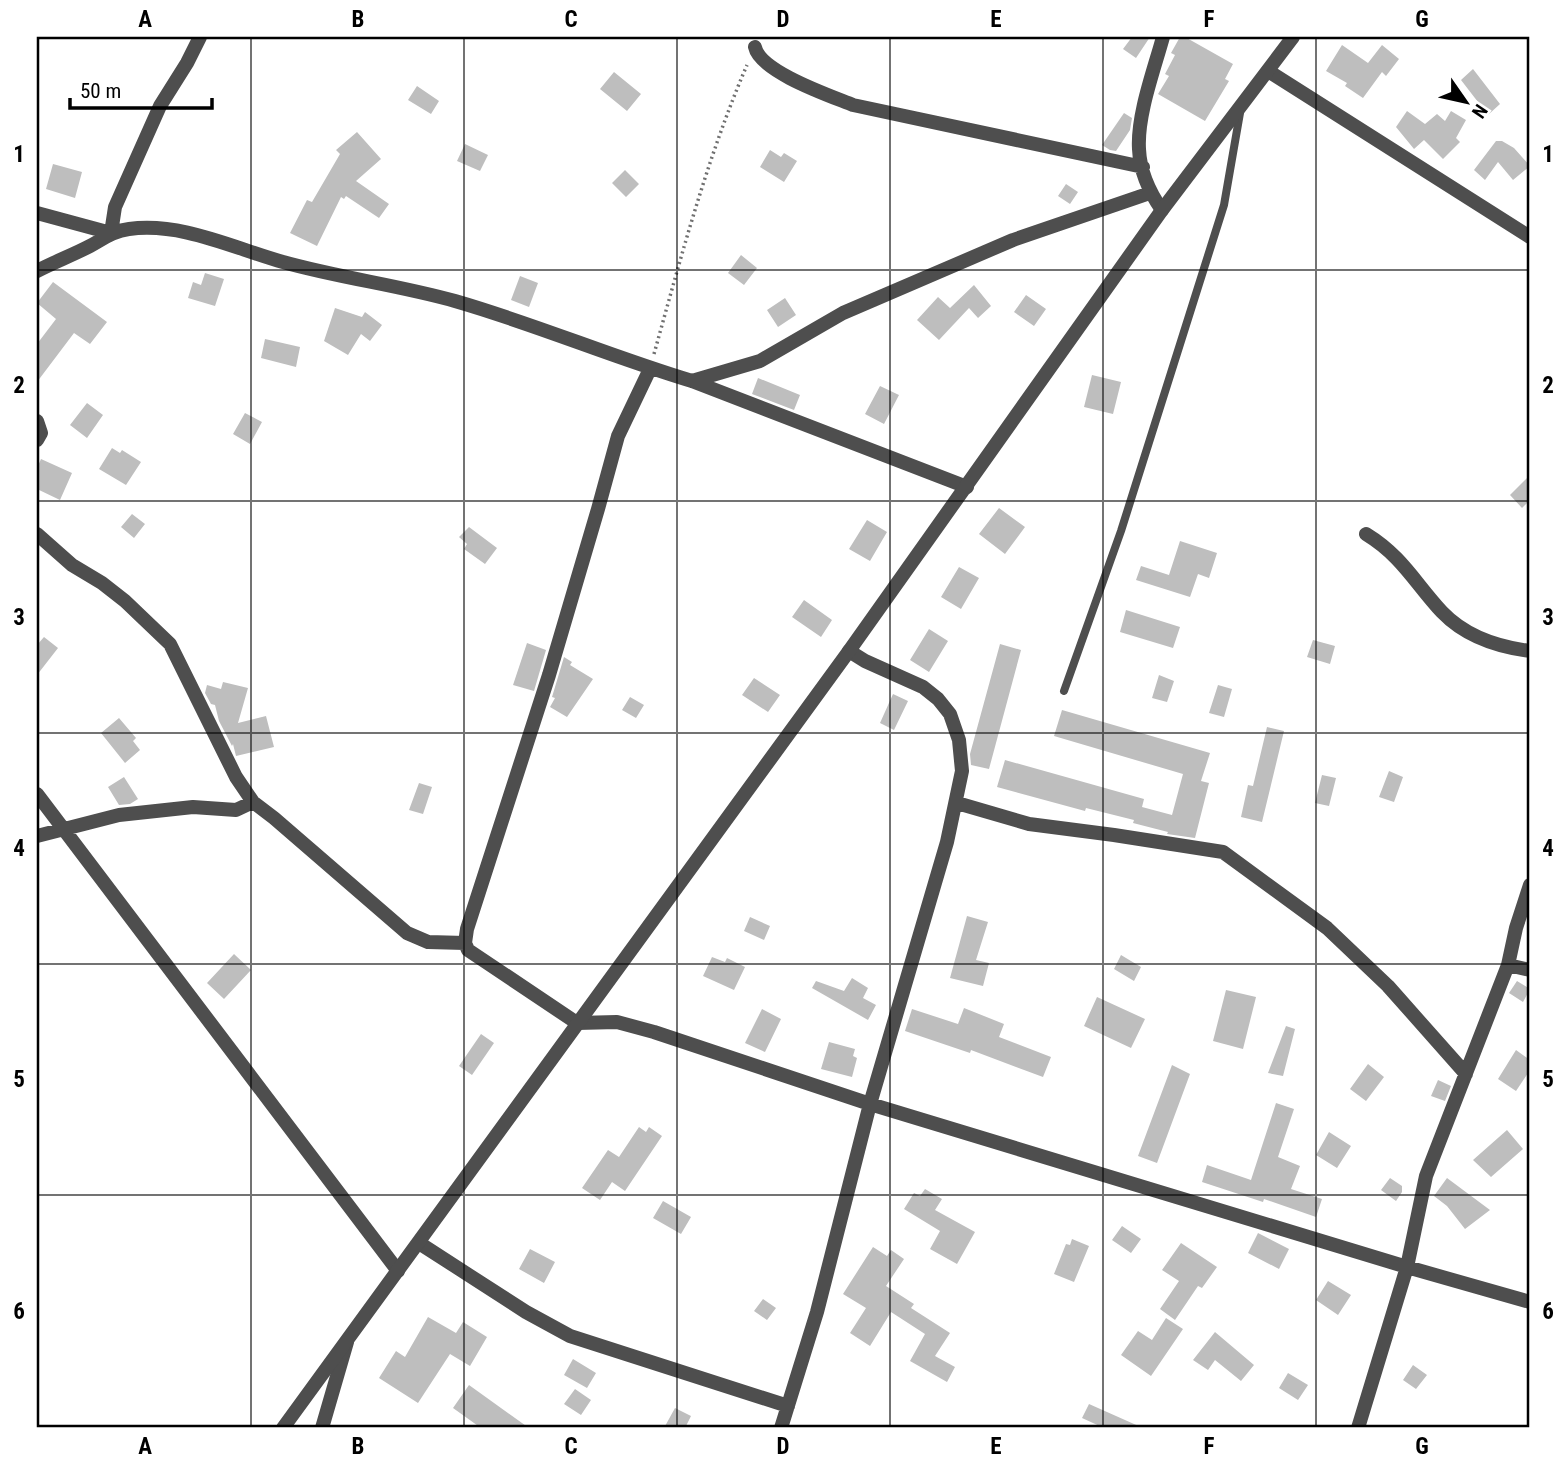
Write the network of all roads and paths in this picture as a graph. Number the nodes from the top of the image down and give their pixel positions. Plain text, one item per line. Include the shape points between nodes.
1 (200, 37) edge
2 (1163, 37) edge
3 (1293, 37) edge
4 (755, 47) joint
5 (1268, 71) junction
6 (1241, 107) junction
7 (1143, 167) junction
8 (1150, 193) junction
9 (1162, 210) junction
10 (37, 213) edge
11 (111, 233) junction
12 (1530, 237) edge
13 (37, 271) edge
14 (650, 369) junction
15 (692, 381) junction
16 (37, 421) edge
17 (37, 440) edge
18 (967, 487) junction
19 (37, 534) edge
20 (1366, 534) dead end
21 (849, 651) junction
22 (1530, 651) edge
23 (1064, 691) dead end
24 (37, 794) edge
25 (253, 802) junction
26 (957, 803) junction
27 (63, 829) junction
28 (37, 836) edge
29 (1530, 886) edge
30 (465, 943) junction
31 (1508, 965) junction
32 (1530, 970) edge
33 (580, 1023) junction
34 (1466, 1074) junction
35 (870, 1104) junction
36 (419, 1243) junction
37 (1407, 1267) junction
38 (398, 1271) junction
39 (1529, 1303) edge
40 (348, 1341) junction
41 (788, 1406) junction
42 (283, 1428) edge
43 (322, 1428) edge
44 (781, 1428) edge
45 (1358, 1428) edge

1 - 11 street via 139,152 115,206
2 - 7 street via 1142,115 1139,149
3 - 5 street
4 - 7 street via 765,62 808,87 853,105
4 - 14 path via 726,116
5 - 6 street
5 - 12 street
6 - 9 street
6 - 23 lane via 1224,205 1121,531
7 - 8 street
8 - 9 street
8 - 15 street via 1013,240 843,313 760,361
9 - 18 street
10 - 11 street
11 - 13 street
11 - 14 street via 146,228 213,239 284,263 454,301
14 - 15 street
14 - 30 street via 618,436
15 - 18 street
16 - 17 street via 41,433
18 - 21 street
19 - 25 street via 125,601 170,645
20 - 22 street via 1411,573 1443,614 1477,638
21 - 26 street via 923,687 950,713 962,771
21 - 33 street
24 - 27 street
25 - 27 street via 236,810 193,807 119,815
25 - 30 street via 407,933 428,942
26 - 34 street via 1029,824 1223,852 1327,928 1388,986
26 - 35 street
27 - 28 street
27 - 38 street
29 - 31 street
30 - 33 street via 494,969
31 - 32 street
31 - 34 street
33 - 35 street via 617,1022 654,1032
33 - 36 street
34 - 37 street via 1426,1176
35 - 37 street
35 - 41 street
36 - 38 street
36 - 41 street via 570,1336
37 - 39 street
37 - 45 street
38 - 40 street
40 - 42 street
40 - 43 street
41 - 44 street

